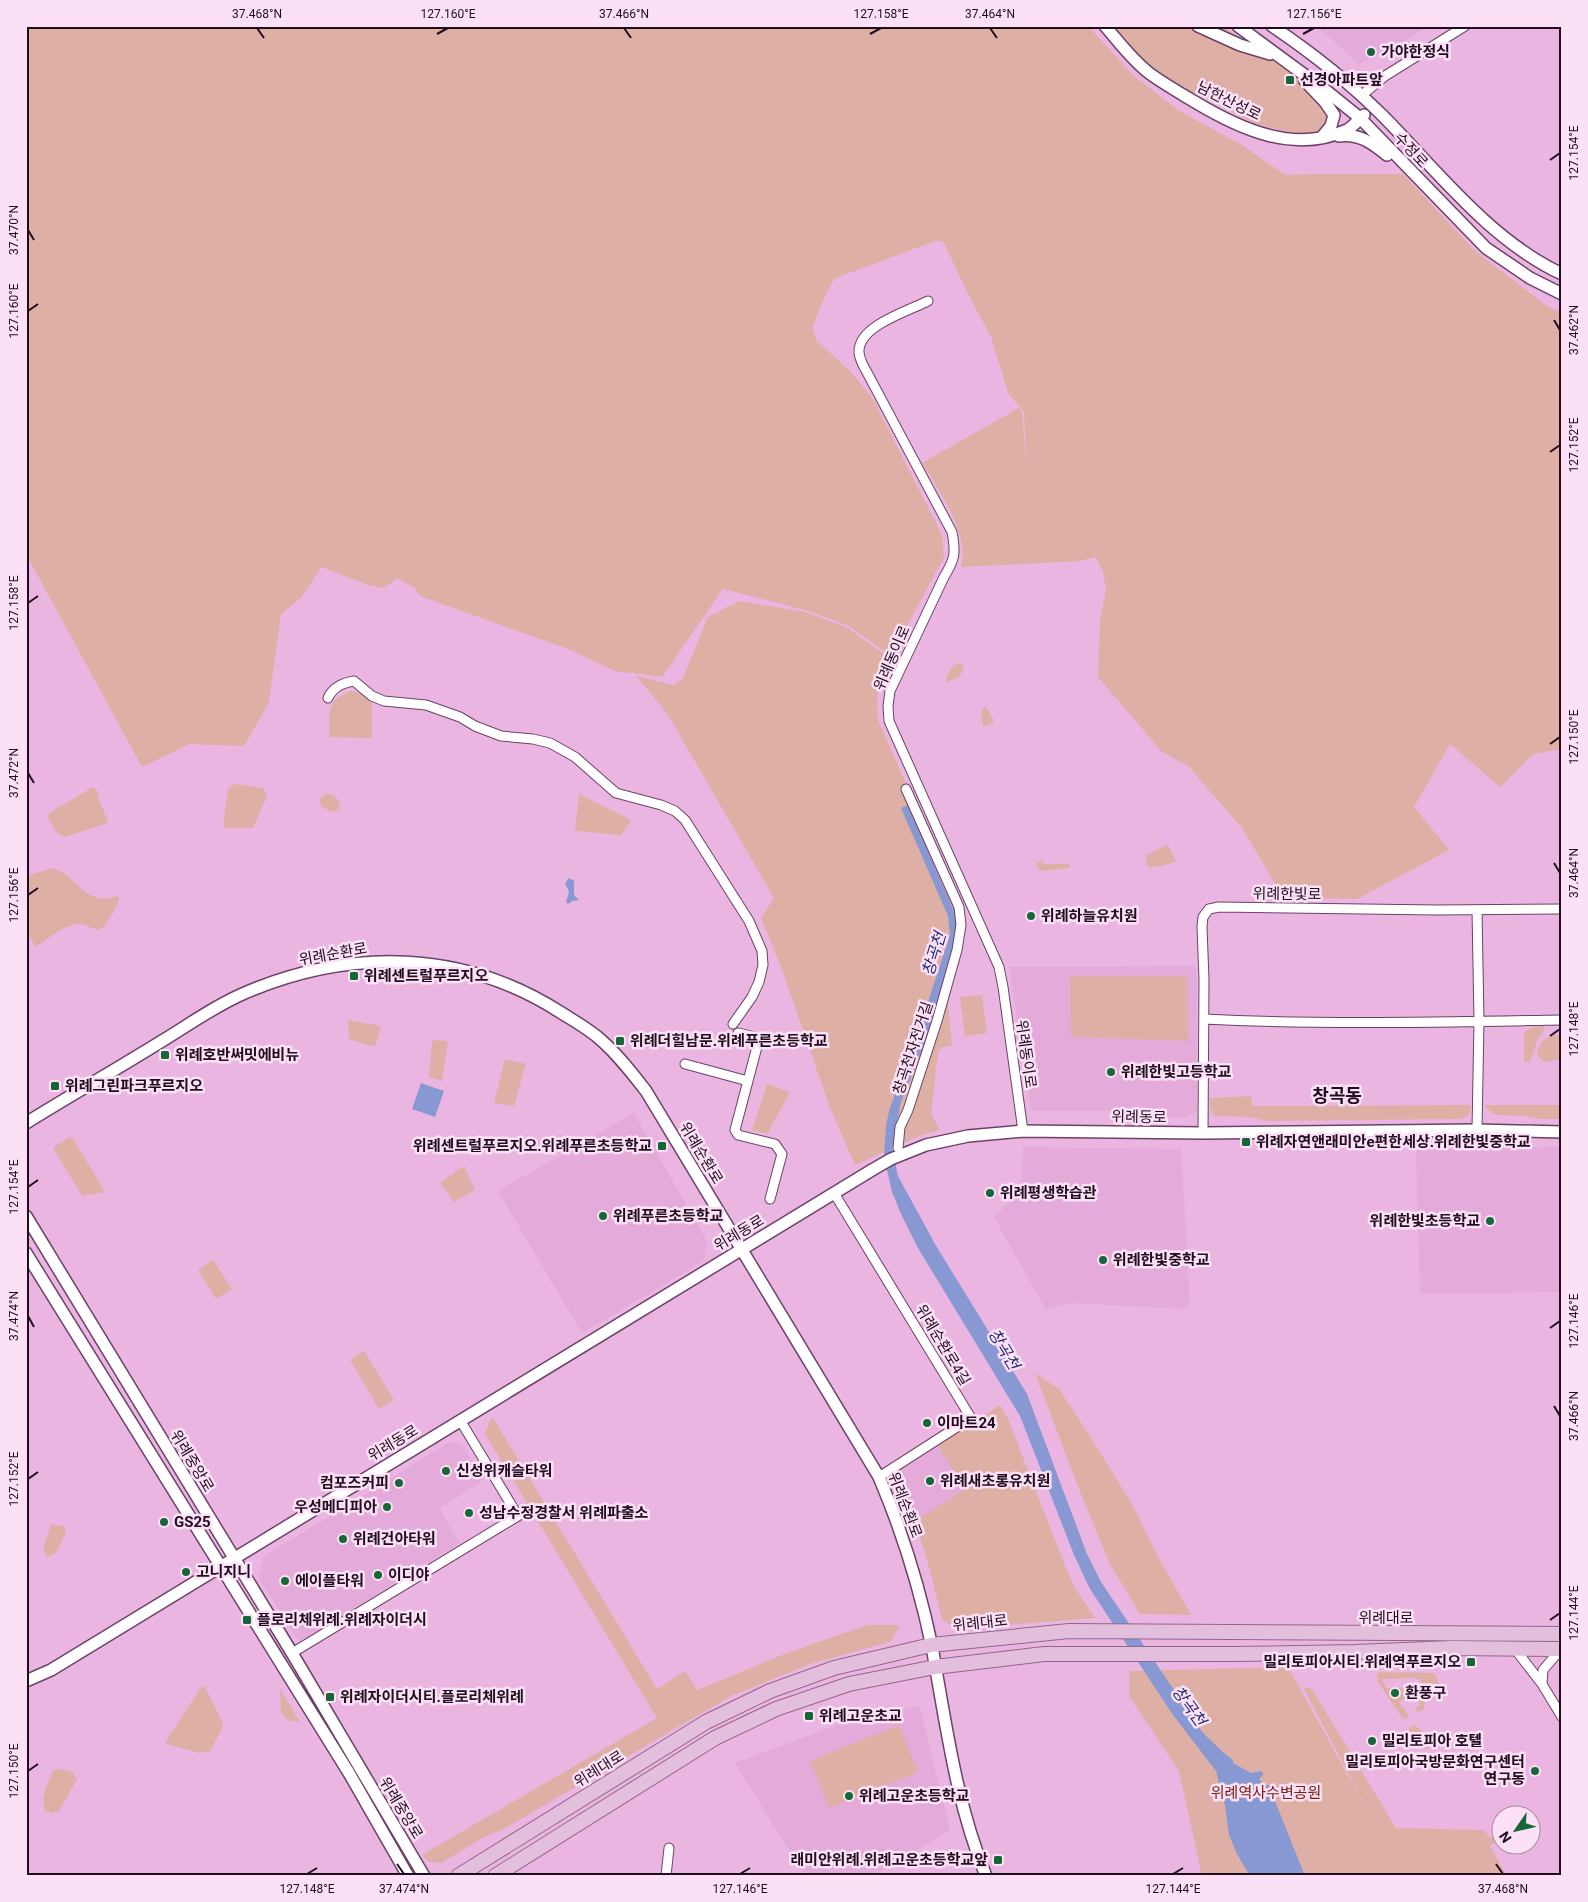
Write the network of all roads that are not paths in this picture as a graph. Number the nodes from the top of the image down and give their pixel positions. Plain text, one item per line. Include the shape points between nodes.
1 (1104, 26) edge
2 (1198, 26) edge
3 (1238, 26) edge
4 (1272, 26) edge
5 (1281, 26) edge
6 (1465, 26) edge
7 (1295, 42) junction
8 (1280, 57) junction
9 (1297, 71) junction
10 (1362, 96) junction
11 (1372, 107) junction
12 (1349, 110) junction
13 (1360, 118) junction
14 (1322, 137) junction
15 (1405, 166) junction
16 (1562, 274) edge
17 (1562, 294) edge
18 (928, 301) dead end
19 (328, 698) dead end
20 (906, 789) dead end
21 (1562, 909) edge
22 (1477, 910) junction
23 (1204, 1019) junction
24 (1562, 1020) edge
25 (1479, 1021) junction
26 (733, 1024) dead end
27 (738, 1033) dead end
28 (685, 1064) dead end
29 (748, 1081) junction
30 (26, 1123) edge
31 (1477, 1130) junction
32 (1023, 1131) junction
33 (1562, 1132) edge
34 (1203, 1133) junction
35 (898, 1148) dead end
36 (834, 1193) junction
37 (770, 1198) dead end
38 (26, 1216) edge
39 (741, 1249) junction
40 (26, 1253) edge
41 (460, 1420) junction
42 (879, 1477) junction
43 (234, 1558) junction
44 (221, 1567) junction
45 (1562, 1634) edge
46 (931, 1645) junction
47 (1515, 1649) junction
48 (1561, 1649) edge
49 (292, 1653) junction
50 (935, 1667) junction
51 (26, 1681) edge
52 (1542, 1684) junction
53 (1562, 1717) edge
54 (669, 1848) dead end
55 (408, 1876) edge
56 (424, 1876) edge
57 (458, 1876) edge
58 (496, 1876) edge
59 (666, 1876) edge
60 (986, 1876) edge

1 - 14 street, 남한산성로 via 1150,74 1231,122 1290,140
2 - 8 street via 1240,45
3 - 8 street, 수정로
4 - 7 street, 수정로
5 - 7 street
6 - 10 street via 1385,76
7 - 10 street, 수정로
8 - 9 street, 수정로
9 - 12 street, 수정로
9 - 14 street via 1334,115 1331,126
10 - 11 street, 수정로
10 - 12 street
11 - 13 street, 남한산성로
11 - 16 street, 수정로 via 1487,223 1531,257
12 - 13 street, 수정로
13 - 14 street, 남한산성로 via 1349,129
13 - 15 street, 수정로
14 - 15 street via 1359,137
15 - 17 street, 수정로 via 1486,248 1530,278
18 - 32 street, 위례동이로 via 873,328 862,339 859,352 862,364 952,532 955,548 953,562 890,691 889,721 998,967
19 - 26 street via 337,686 354,681 372,696 384,700 426,705 501,736 550,743 575,757 616,793 648,800 675,811 691,827 750,921 762,951 759,982
20 - 35 street, 창곡천자전거길 via 959,907 962,925 937,1021 900,1127
21 - 22 street, 위례한빛로
22 - 23 street, 위례한빛로 via 1220,906 1209,909 1203,917 1202,927
22 - 25 street
23 - 25 street
23 - 34 street, 위례한빛로
24 - 25 street
25 - 31 street
27 - 29 street via 755,1037 758,1043
28 - 29 street
29 - 37 street via 735,1130 738,1134 775,1144 782,1154
30 - 39 street, 위례순환로 via 221,1004 267,984 322,968 368,961 430,963 482,975 517,989 547,1004 599,1038 646,1091
31 - 33 street, 위례동로
31 - 34 street, 위례동로
32 - 34 street, 위례동로
32 - 36 street, 위례동로 via 968,1136 926,1145
36 - 39 street, 위례동로
36 - 42 street, 위례순환로4길 via 971,1418
38 - 43 street, 위례중앙로
39 - 41 street, 위례동로
39 - 42 street, 위례순환로
40 - 44 street, 위례중앙로
41 - 43 street, 위례동로
41 - 49 street via 518,1516
42 - 46 street, 위례순환로 via 896,1516
43 - 44 street, 위례동로
43 - 49 street, 위례중앙로
44 - 51 street, 위례동로 via 51,1670
44 - 55 street, 위례중앙로
45 - 46 main road, 위례대로 via 1086,1631
46 - 50 street, 위례순환로
46 - 57 main road, 위례대로 via 834,1668 770,1691 706,1722
47 - 48 main road
47 - 50 main road via 1044,1654
47 - 52 street
48 - 52 street via 1543,1670
49 - 56 street, 위례중앙로
50 - 58 main road via 849,1684 776,1709 715,1738
50 - 60 street, 위례순환로 via 962,1802
52 - 53 street
54 - 59 street

